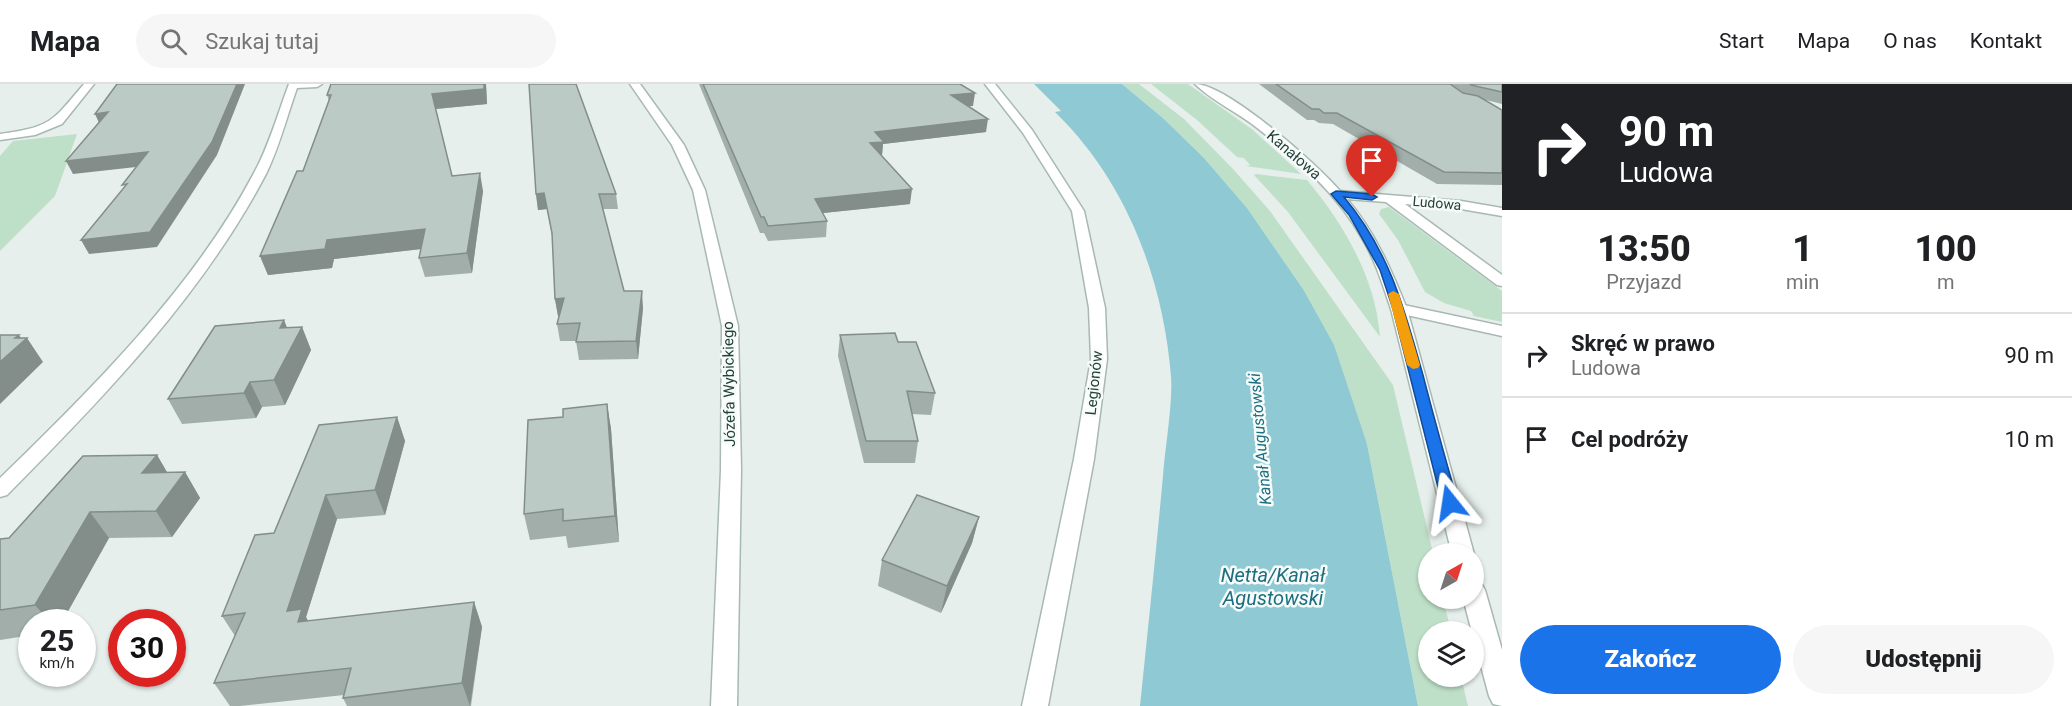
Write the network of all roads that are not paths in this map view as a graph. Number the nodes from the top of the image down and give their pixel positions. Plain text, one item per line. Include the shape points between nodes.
1 (89, 84) edge
2 (317, 84) edge
3 (635, 84) edge
4 (990, 84) edge
5 (1200, 84) edge
6 (294, 85) edge
7 (0, 137) edge
8 (1336, 194) junction
9 (1390, 199) junction
10 (1502, 199) edge
11 (1461, 204) junction
12 (1502, 212) edge
13 (1502, 282) edge
14 (1399, 309) junction
15 (1502, 331) edge
16 (0, 490) edge
17 (1460, 543) edge
18 (1478, 609) edge
19 (1502, 696) edge
20 (724, 706) edge
21 (1035, 706) edge

1 - 7 street via 58,122 31,133
2 - 6 street
3 - 20 street, Józefa Wybickiego via 678,145 699,190 730,326
4 - 21 street, Legionów via 1028,132 1078,211 1096,308 1099,359 1084,459
5 - 8 street, Kanałowa via 1268,131
6 - 16 street via 261,172 222,237 155,326 60,431
8 - 9 street, Ludowa
8 - 14 street, Kanałowa via 1367,236
9 - 11 street, Ludowa
9 - 13 street
10 - 11 street
11 - 12 street, Ludowa
14 - 15 street
14 - 17 street, Kanałowa
18 - 19 street

